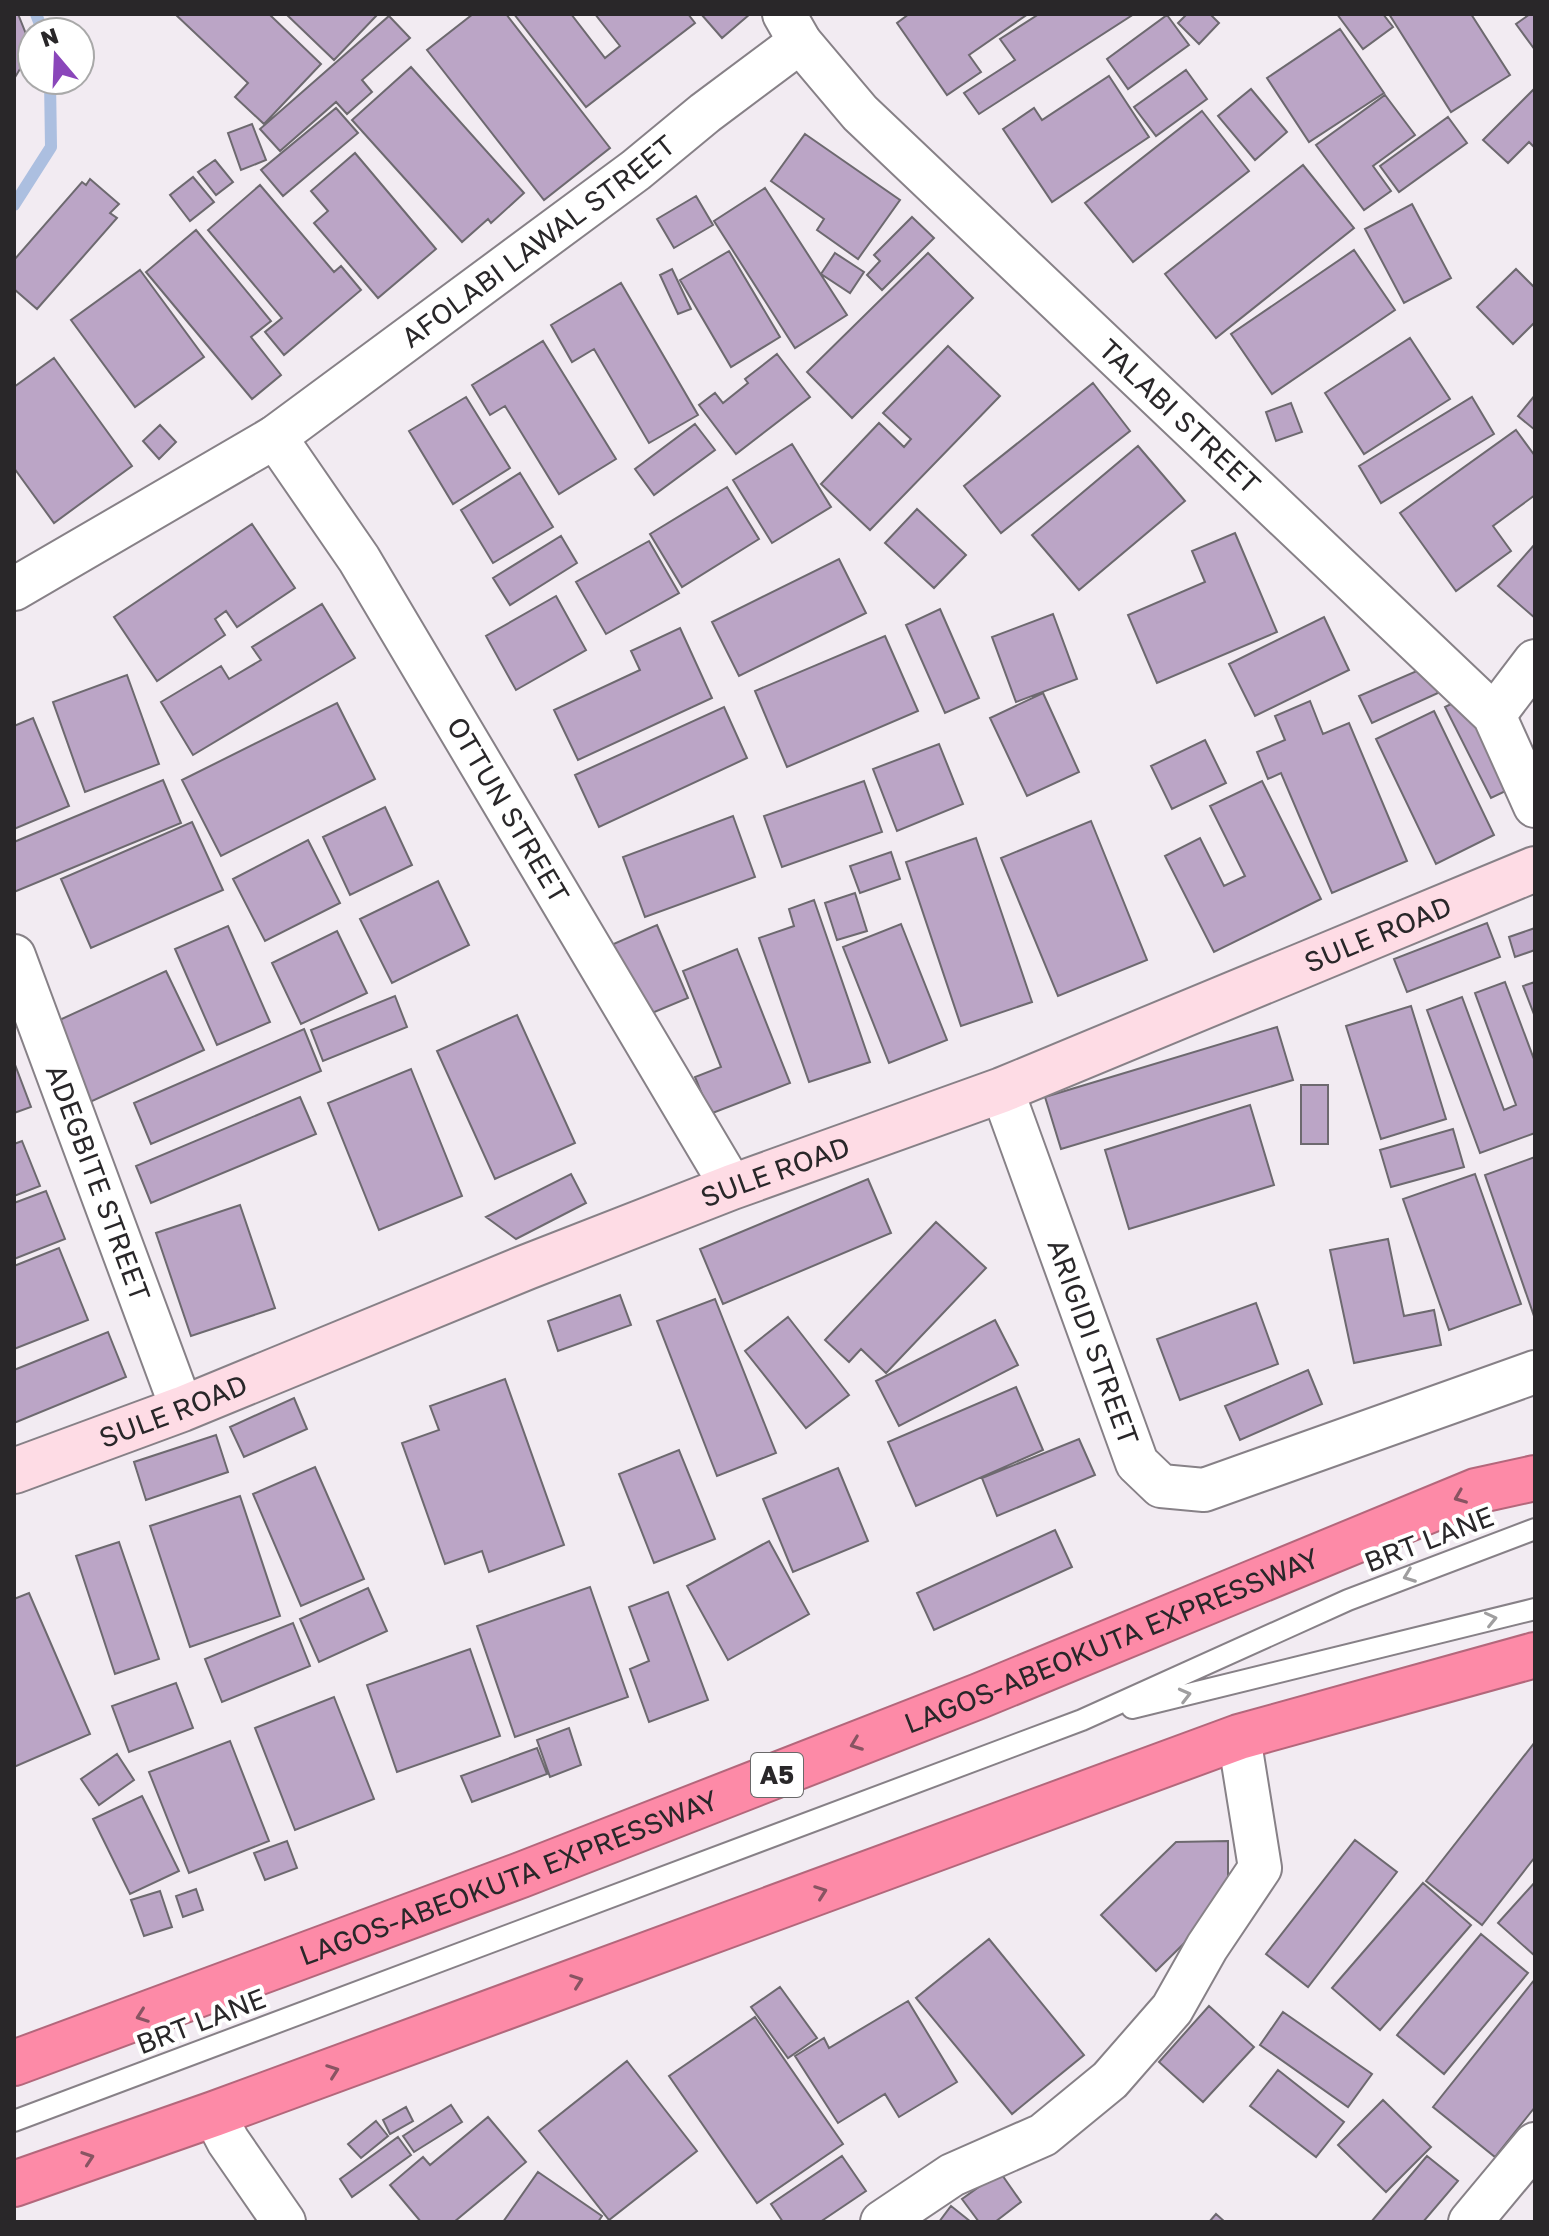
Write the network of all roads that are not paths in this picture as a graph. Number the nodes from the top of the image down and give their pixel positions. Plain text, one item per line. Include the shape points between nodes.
1 (792, 28) edge
2 (275, 437) junction
3 (14, 589) edge
4 (1535, 661) edge
5 (1494, 715) junction
6 (1535, 806) edge
7 (1535, 869) edge
8 (14, 956) edge
9 (1002, 1090) junction
10 (732, 1187) junction
11 (1535, 1372) edge
12 (182, 1409) junction
13 (14, 1471) edge
14 (1535, 1478) edge
15 (1535, 1529) edge
16 (1535, 1609) edge
17 (1535, 1655) edge
18 (1082, 1720) junction
19 (1239, 1737) junction
20 (14, 2063) edge
21 (214, 2114) junction
22 (14, 2121) edge
23 (1535, 2144) edge
24 (14, 2184) edge
25 (284, 2222) edge
26 (882, 2222) edge
27 (1470, 2222) edge

1 - 2 street, AFOLABI LAWAL STREET via 705,113 636,170
1 - 5 street, TALABI STREET via 860,113
2 - 3 street
2 - 10 street, OTTUN STREET via 359,559
4 - 5 street
5 - 6 street, TALABI STREET
7 - 9 street, SULE ROAD
8 - 12 street, ADEGBITE STREET
9 - 10 street, SULE ROAD
9 - 11 street, ARIGIDI STREET via 1137,1463 1161,1486 1204,1490
10 - 12 street, SULE ROAD
12 - 13 street, SULE ROAD
14 -> 20 highway, LAGOS-ABEOKUTA EXPRESSWAY / A5 via 1476,1491 521,1875
15 -> 18 lane, BRT LANE via 1348,1600
18 -> 16 lane, BRT LANE
17 - 19 highway
18 - 22 lane, BRT LANE
21 -> 19 highway
19 - 26 street via 1260,1868 1172,2009 1110,2080 1043,2135 952,2175
24 -> 21 highway
21 - 25 street
23 - 27 street

